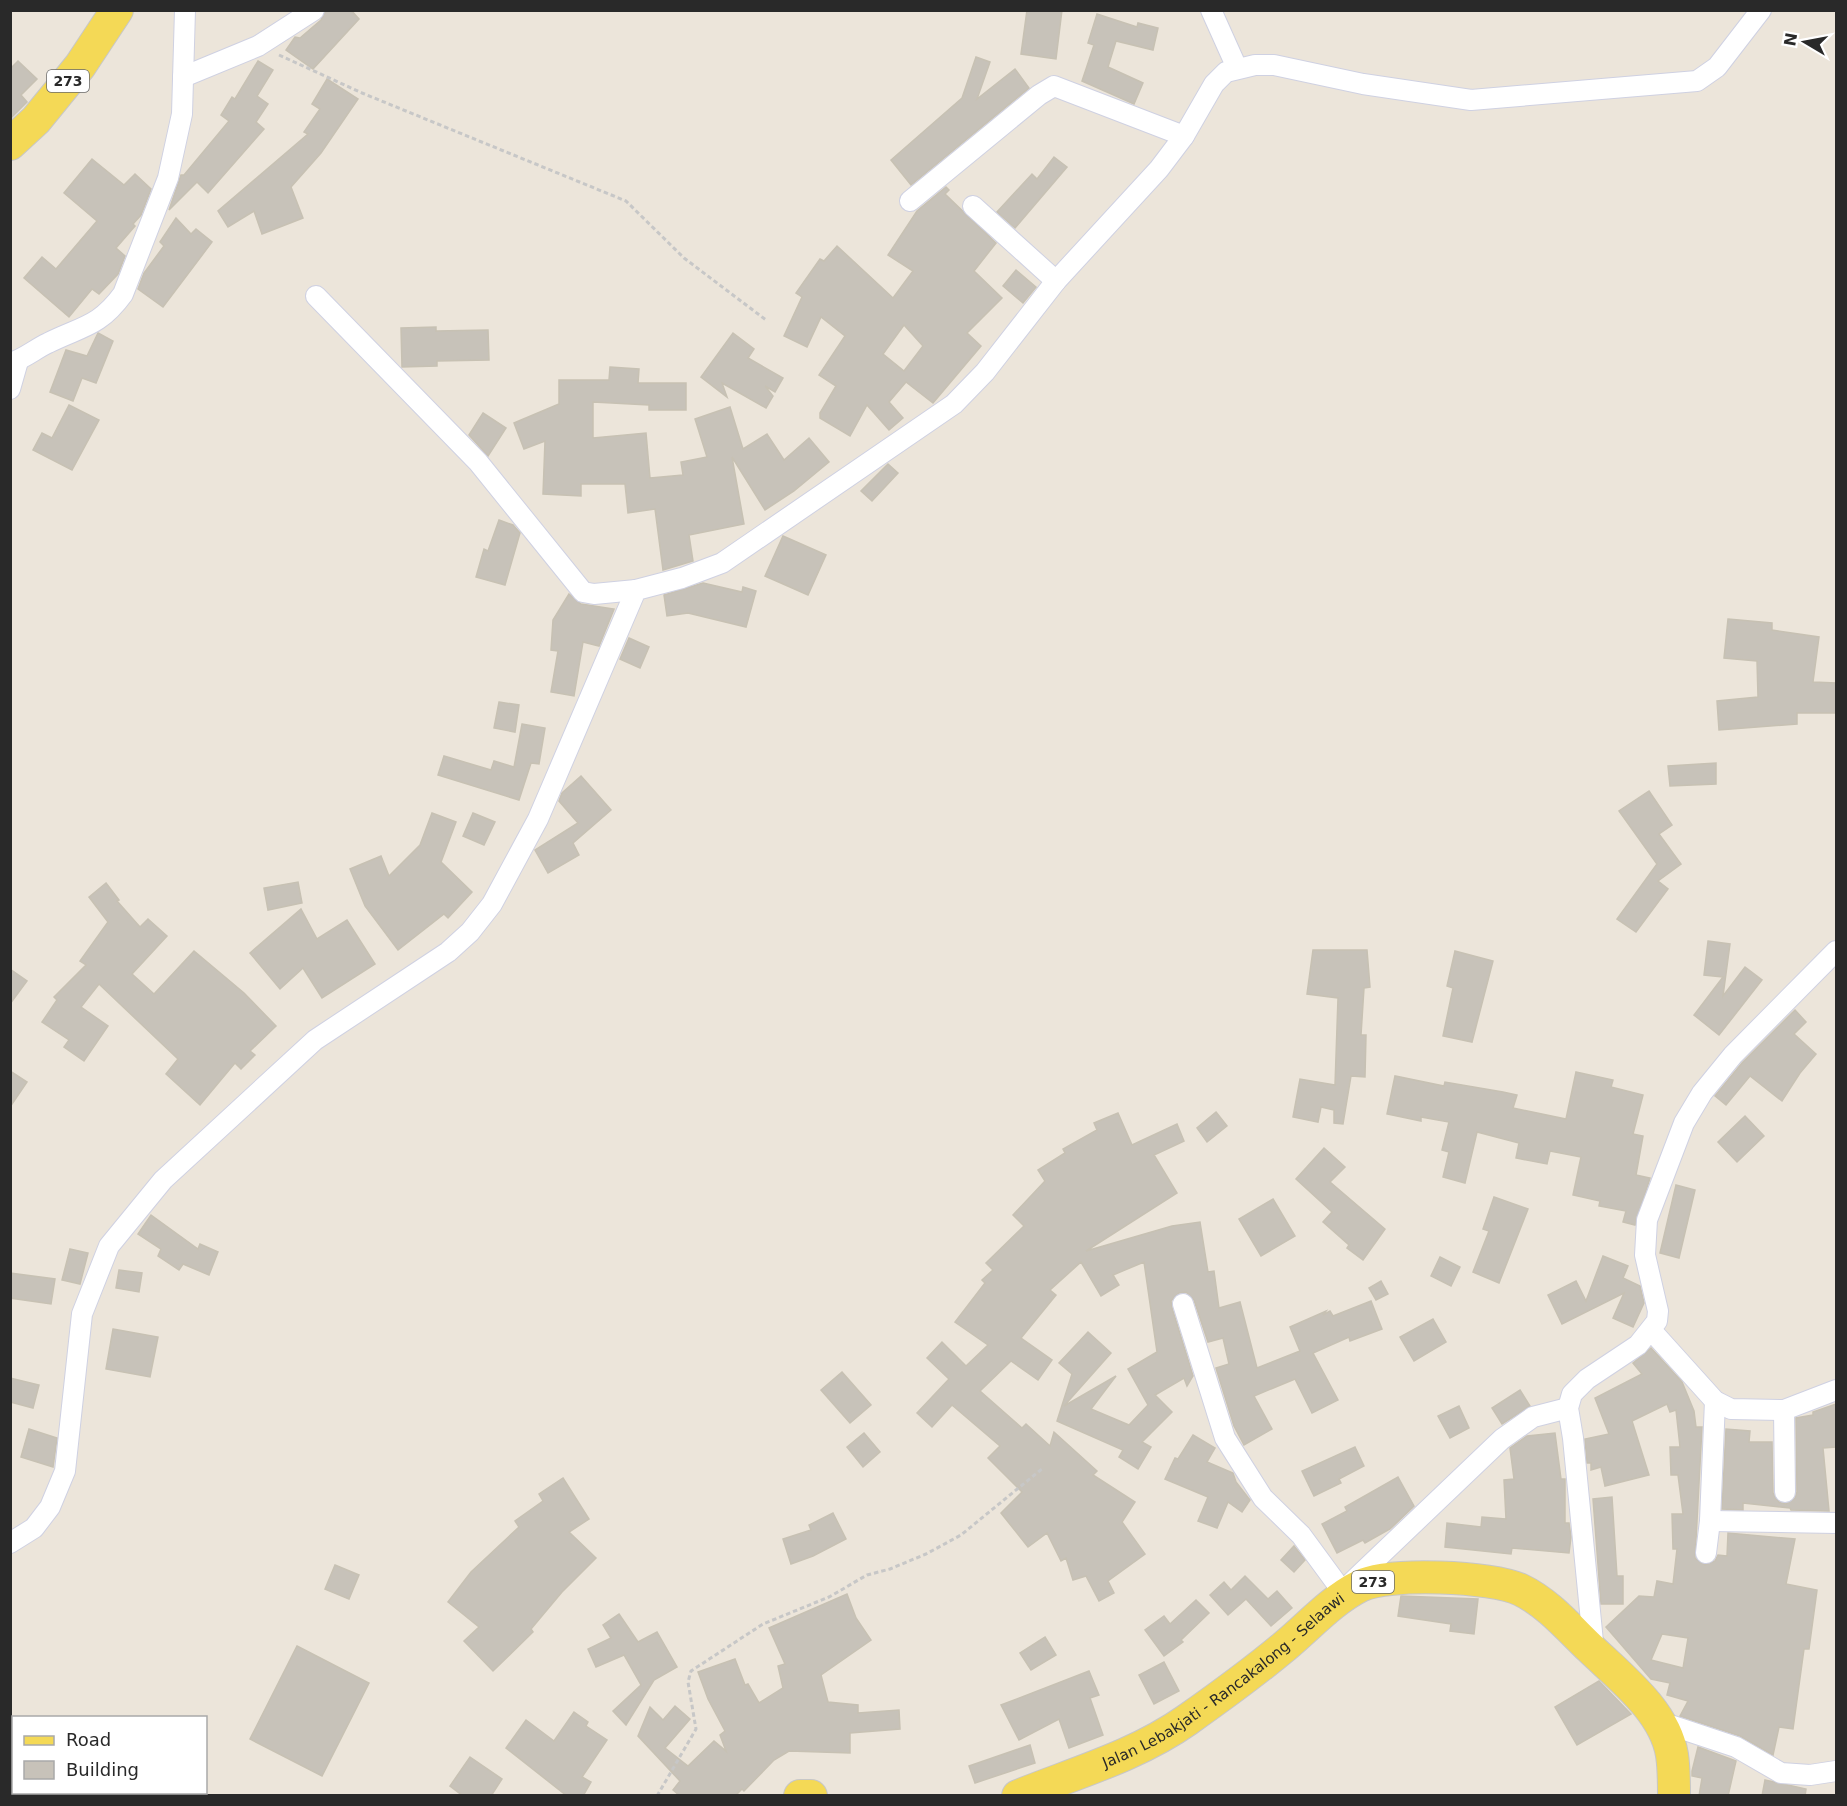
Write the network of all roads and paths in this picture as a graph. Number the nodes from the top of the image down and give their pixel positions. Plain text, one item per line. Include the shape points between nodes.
1 (117, 10) edge
2 (185, 10) edge
3 (314, 10) edge
4 (1211, 10) edge
5 (1761, 10) edge
6 (258, 46) junction
7 (1237, 68) junction
8 (183, 77) junction
9 (1184, 136) junction
10 (10, 144) edge
11 (910, 201) dead end
12 (973, 206) dead end
13 (1056, 281) junction
14 (316, 296) dead end
15 (766, 320) dead end
16 (14, 362) edge
17 (10, 389) edge
18 (636, 590) junction
19 (1836, 951) edge
20 (1183, 1304) dead end
21 (1651, 1330) junction
22 (1836, 1390) edge
23 (1715, 1401) junction
24 (1568, 1408) junction
25 (1784, 1410) junction
26 (1043, 1468) dead end
27 (1785, 1492) dead end
28 (1710, 1521) junction
29 (1836, 1523) edge
30 (10, 1543) edge
31 (1706, 1553) dead end
32 (1344, 1593) junction
33 (1594, 1652) junction
34 (1658, 1721) junction
35 (1836, 1771) edge
36 (657, 1796) edge
37 (800, 1796) edge
38 (811, 1796) edge
39 (1018, 1796) edge
40 (1674, 1796) edge

1 - 10 main road, 273 via 80,66 36,120
2 - 8 street
3 - 6 street
4 - 7 street
5 - 7 street via 1718,67 1697,81 1471,100 1274,65
6 - 8 street
6 - 15 path via 626,201 684,258
7 - 9 street via 1214,84
8 - 16 street via 182,114 168,178 123,294 97,322
9 - 11 street via 1054,86
9 - 13 street via 1142,190
12 - 13 street
13 - 18 street via 985,372 954,404 921,429 722,563
14 - 18 street via 478,462 583,592
16 - 17 street
18 - 30 street via 538,819 492,904 470,932 448,952 315,1040 163,1180 109,1246 82,1314 65,1471 50,1507 34,1528
19 - 21 street via 1733,1055 1684,1123 1647,1220 1645,1255 1658,1311
20 - 32 street via 1225,1438 1263,1498 1301,1535
21 - 23 street
21 - 24 street via 1638,1345 1587,1379 1572,1394
22 - 25 street
23 - 25 street via 1731,1409
23 - 28 street
24 - 32 street via 1533,1417 1502,1439
24 - 33 street
25 - 27 street
26 - 36 path via 961,1535 763,1624 691,1671 688,1682 696,1729
28 - 29 street
28 - 31 street
32 - 33 main road, Jalan Lebakjati - Rancakalong - Selaawi / 273 via 1370,1582 1408,1578 1508,1585 1533,1596
32 - 39 main road, Jalan Lebakjati - Rancakalong - Selaawi / 273 via 1259,1667 1174,1728 1107,1763
33 - 34 main road, Jalan Lebakjati - Rancakalong - Selaawi / 273
34 - 35 street via 1736,1747 1780,1773
34 - 40 main road, Jalan Lebakjati - Rancakalong - Selaawi / 273 via 1672,1754
37 - 38 main road

